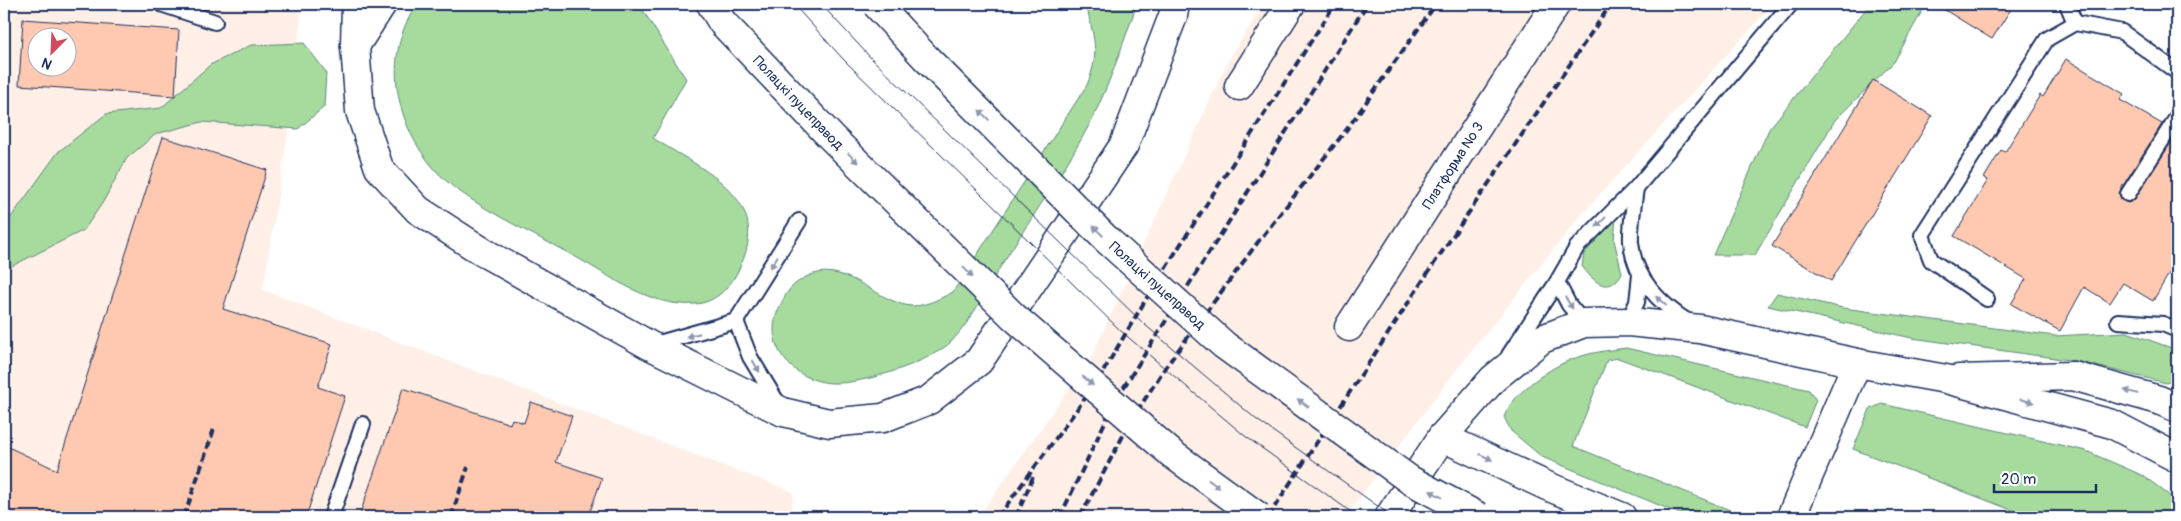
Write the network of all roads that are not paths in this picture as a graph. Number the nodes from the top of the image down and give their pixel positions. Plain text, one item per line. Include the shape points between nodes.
1 (161, 4) edge
2 (356, 4) edge
3 (382, 4) edge
4 (876, 4) edge
5 (1175, 4) edge
6 (1292, 4) edge
7 (1556, 4) edge
8 (1791, 4) edge
9 (2067, 4) edge
10 (716, 13) edge
11 (215, 22) dead end
12 (2075, 23) junction
13 (355, 46) junction
14 (2177, 72) edge
15 (1239, 86) dead end
16 (2177, 118) edge
17 (1636, 188) junction
18 (2128, 194) dead end
19 (800, 220) dead end
20 (1640, 275) junction
21 (1557, 282) junction
22 (1987, 299) dead end
23 (736, 321) junction
24 (1584, 322) junction
25 (1628, 322) junction
26 (2118, 322) dead end
27 (1349, 327) dead end
28 (1700, 329) junction
29 (2177, 330) edge
30 (649, 345) junction
31 (1857, 363) junction
32 (1493, 379) junction
33 (1946, 379) junction
34 (2177, 408) edge
35 (783, 412) junction
36 (363, 424) dead end
37 (1442, 437) junction
38 (2177, 458) edge
39 (331, 517) edge
40 (1259, 517) edge
41 (1389, 517) edge
42 (1479, 517) edge
43 (1622, 517) edge
44 (1791, 517) edge

1 - 11 lane
2 - 13 main road
3 - 13 main road
42 -> 4 main road, Полацкі пуцеправод, bridge via 1410,480 1224,345 1106,239
5 - 35 main road via 1124,145 979,361 929,400 883,418 829,423
6 - 15 main road
7 - 27 main road, Платформа № 3
8 - 17 lane
9 - 12 lane
10 -> 40 main road, Полацкі пуцеправод, bridge via 831,137 1014,317 1172,454
12 - 14 lane via 2122,32
12 - 22 lane via 2047,39 1922,235 1931,260
13 - 30 main road via 360,111 379,168 418,210 483,252
16 - 18 lane
17 - 20 lane via 1631,242
17 -> 21 lane via 1577,247
19 -> 23 lane
20 - 25 lane via 1637,302
28 -> 20 lane via 1654,295
21 -> 24 lane via 1569,305
21 - 32 lane
23 -> 30 lane
23 -> 35 lane via 750,357
24 - 25 main road
24 - 32 main road via 1542,339
25 - 28 main road
26 - 29 lane via 2163,324
28 - 31 main road
30 - 35 main road
31 - 33 main road
31 - 44 main road
32 - 37 main road
34 -> 33 main road via 2073,376
33 -> 38 main road via 2112,424
36 - 39 lane
37 - 41 main road
37 -> 43 main road

